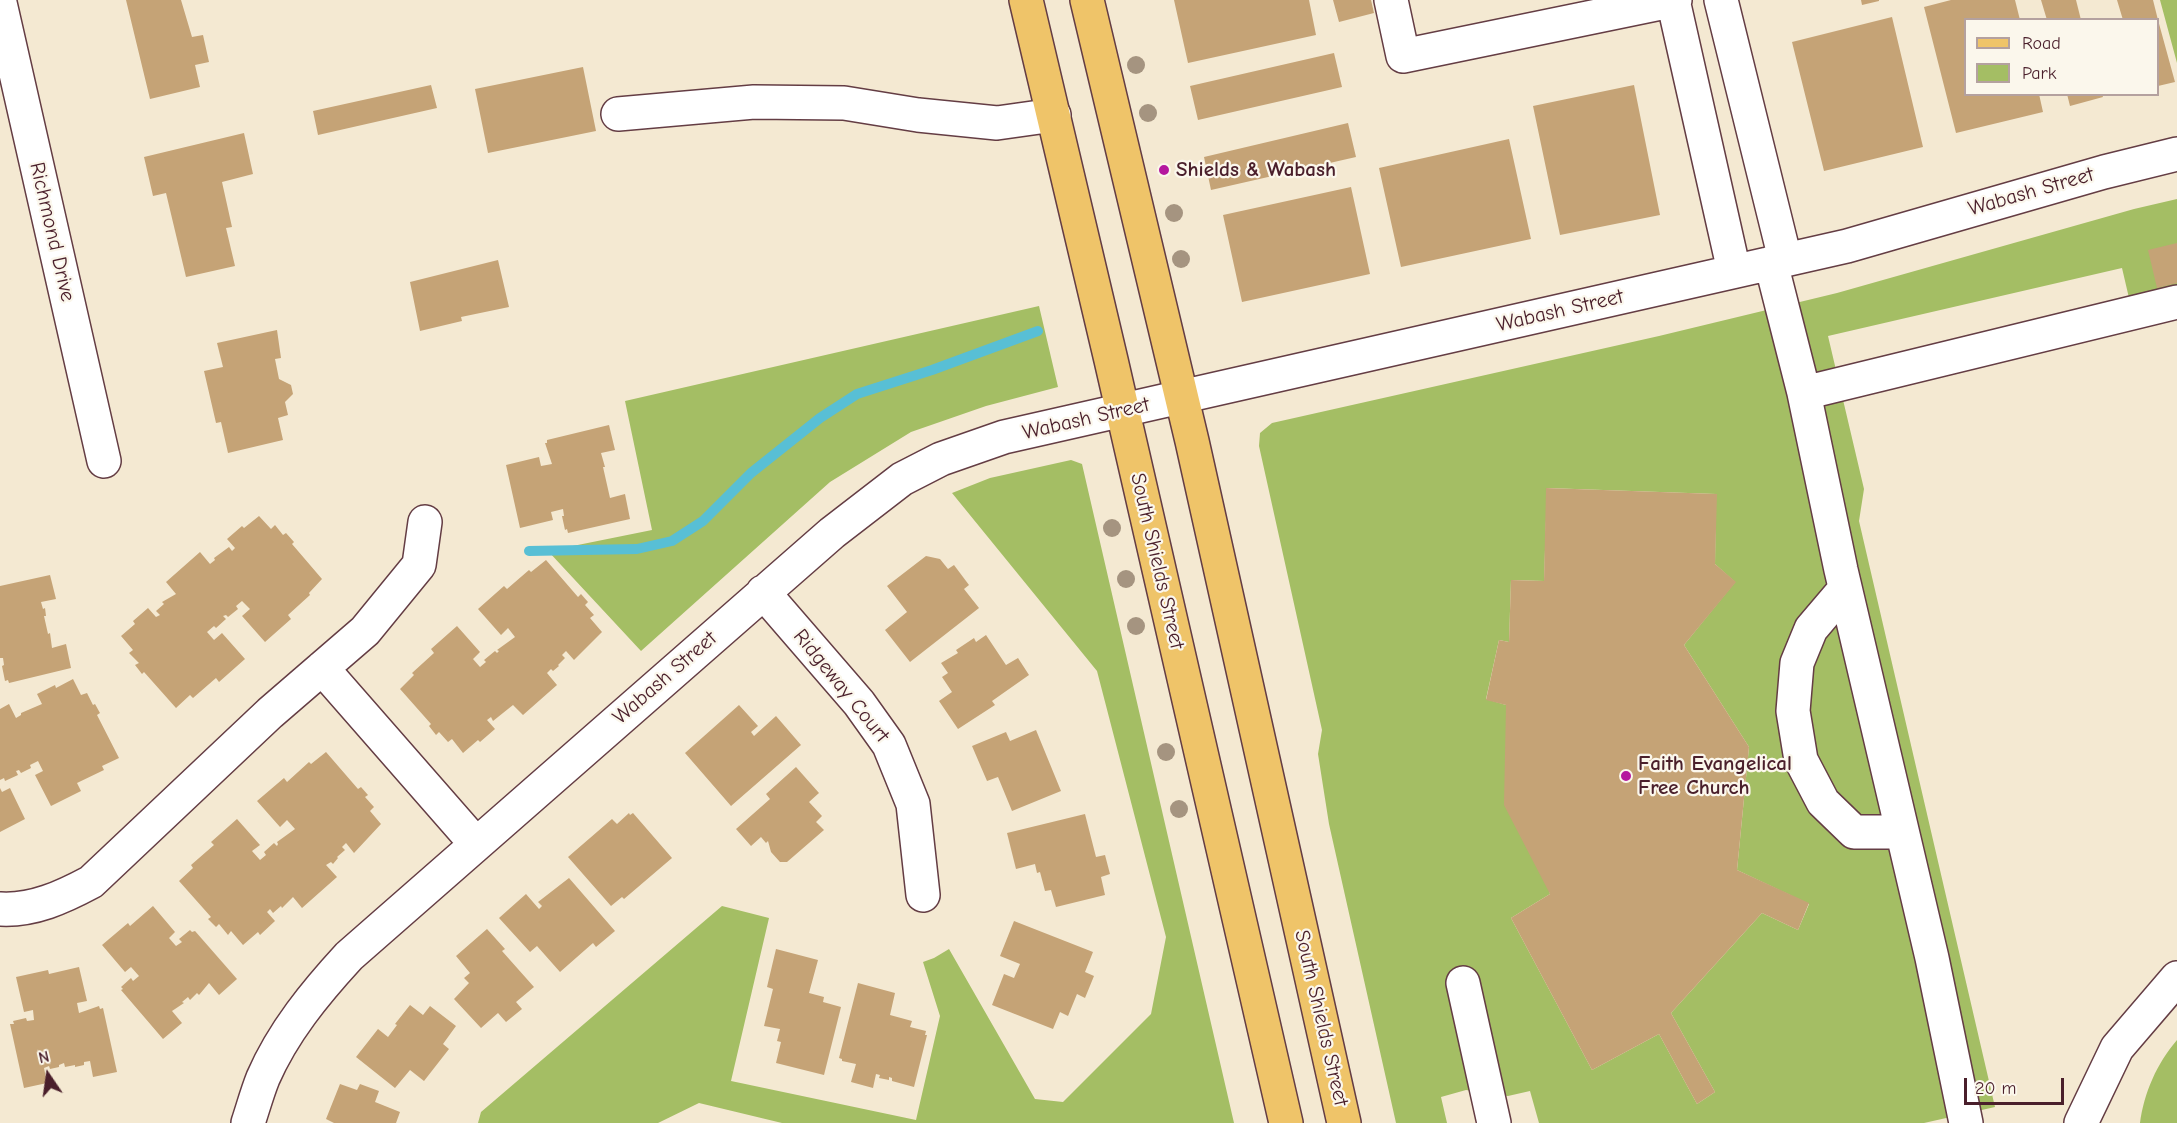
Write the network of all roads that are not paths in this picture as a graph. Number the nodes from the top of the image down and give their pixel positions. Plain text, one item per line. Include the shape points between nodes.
1 (1026, 0) edge
2 (1087, 0) edge
3 (1391, 0) edge
4 (1674, 0) edge
5 (1721, 0) edge
6 (0, 3) edge
7 (618, 114) dead end
8 (1054, 115) junction
9 (2177, 154) edge
10 (1778, 261) junction
11 (1734, 271) junction
12 (2177, 302) edge
13 (1804, 393) junction
14 (1181, 397) junction
15 (1123, 411) junction
16 (104, 461) dead end
17 (426, 522) dead end
18 (1845, 589) junction
19 (763, 592) junction
20 (321, 669) junction
21 (1902, 832) junction
22 (476, 844) junction
23 (923, 895) dead end
24 (0, 909) edge
25 (2177, 978) edge
26 (1463, 983) dead end
27 (248, 1123) edge
28 (1286, 1123) edge
29 (1344, 1123) edge
30 (1494, 1123) edge
31 (1966, 1123) edge
32 (2081, 1123) edge

1 - 8 main road, South Shields Street
2 - 14 main road, South Shields Street
3 - 4 street via 1403,56
4 - 11 street
5 - 10 street
6 - 16 street, Richmond Drive
7 - 8 street via 754,102 844,104 997,123
8 - 15 main road, South Shields Street
9 - 10 street, Wabash Street via 1847,246
10 - 11 street, Wabash Street
10 - 13 street
11 - 14 street, Wabash Street
12 - 13 street
13 - 18 street
14 - 15 street, Wabash Street
14 - 29 main road, South Shields Street
15 - 19 street, Wabash Street via 1004,437 931,464 902,479
15 - 28 main road, South Shields Street
17 - 20 street via 419,565 365,631
18 - 21 street
18 - 21 street via 1811,629 1797,663 1793,711 1802,760 1823,802 1854,832
19 - 22 street, Wabash Street
19 - 23 street, Ridgeway Court via 859,703 889,745 913,804
20 - 22 street
20 - 24 street via 91,882 35,907
21 - 31 street
22 - 27 street, Wabash Street via 349,956 314,995 290,1028 263,1078
25 - 32 street via 2117,1047
26 - 30 street

